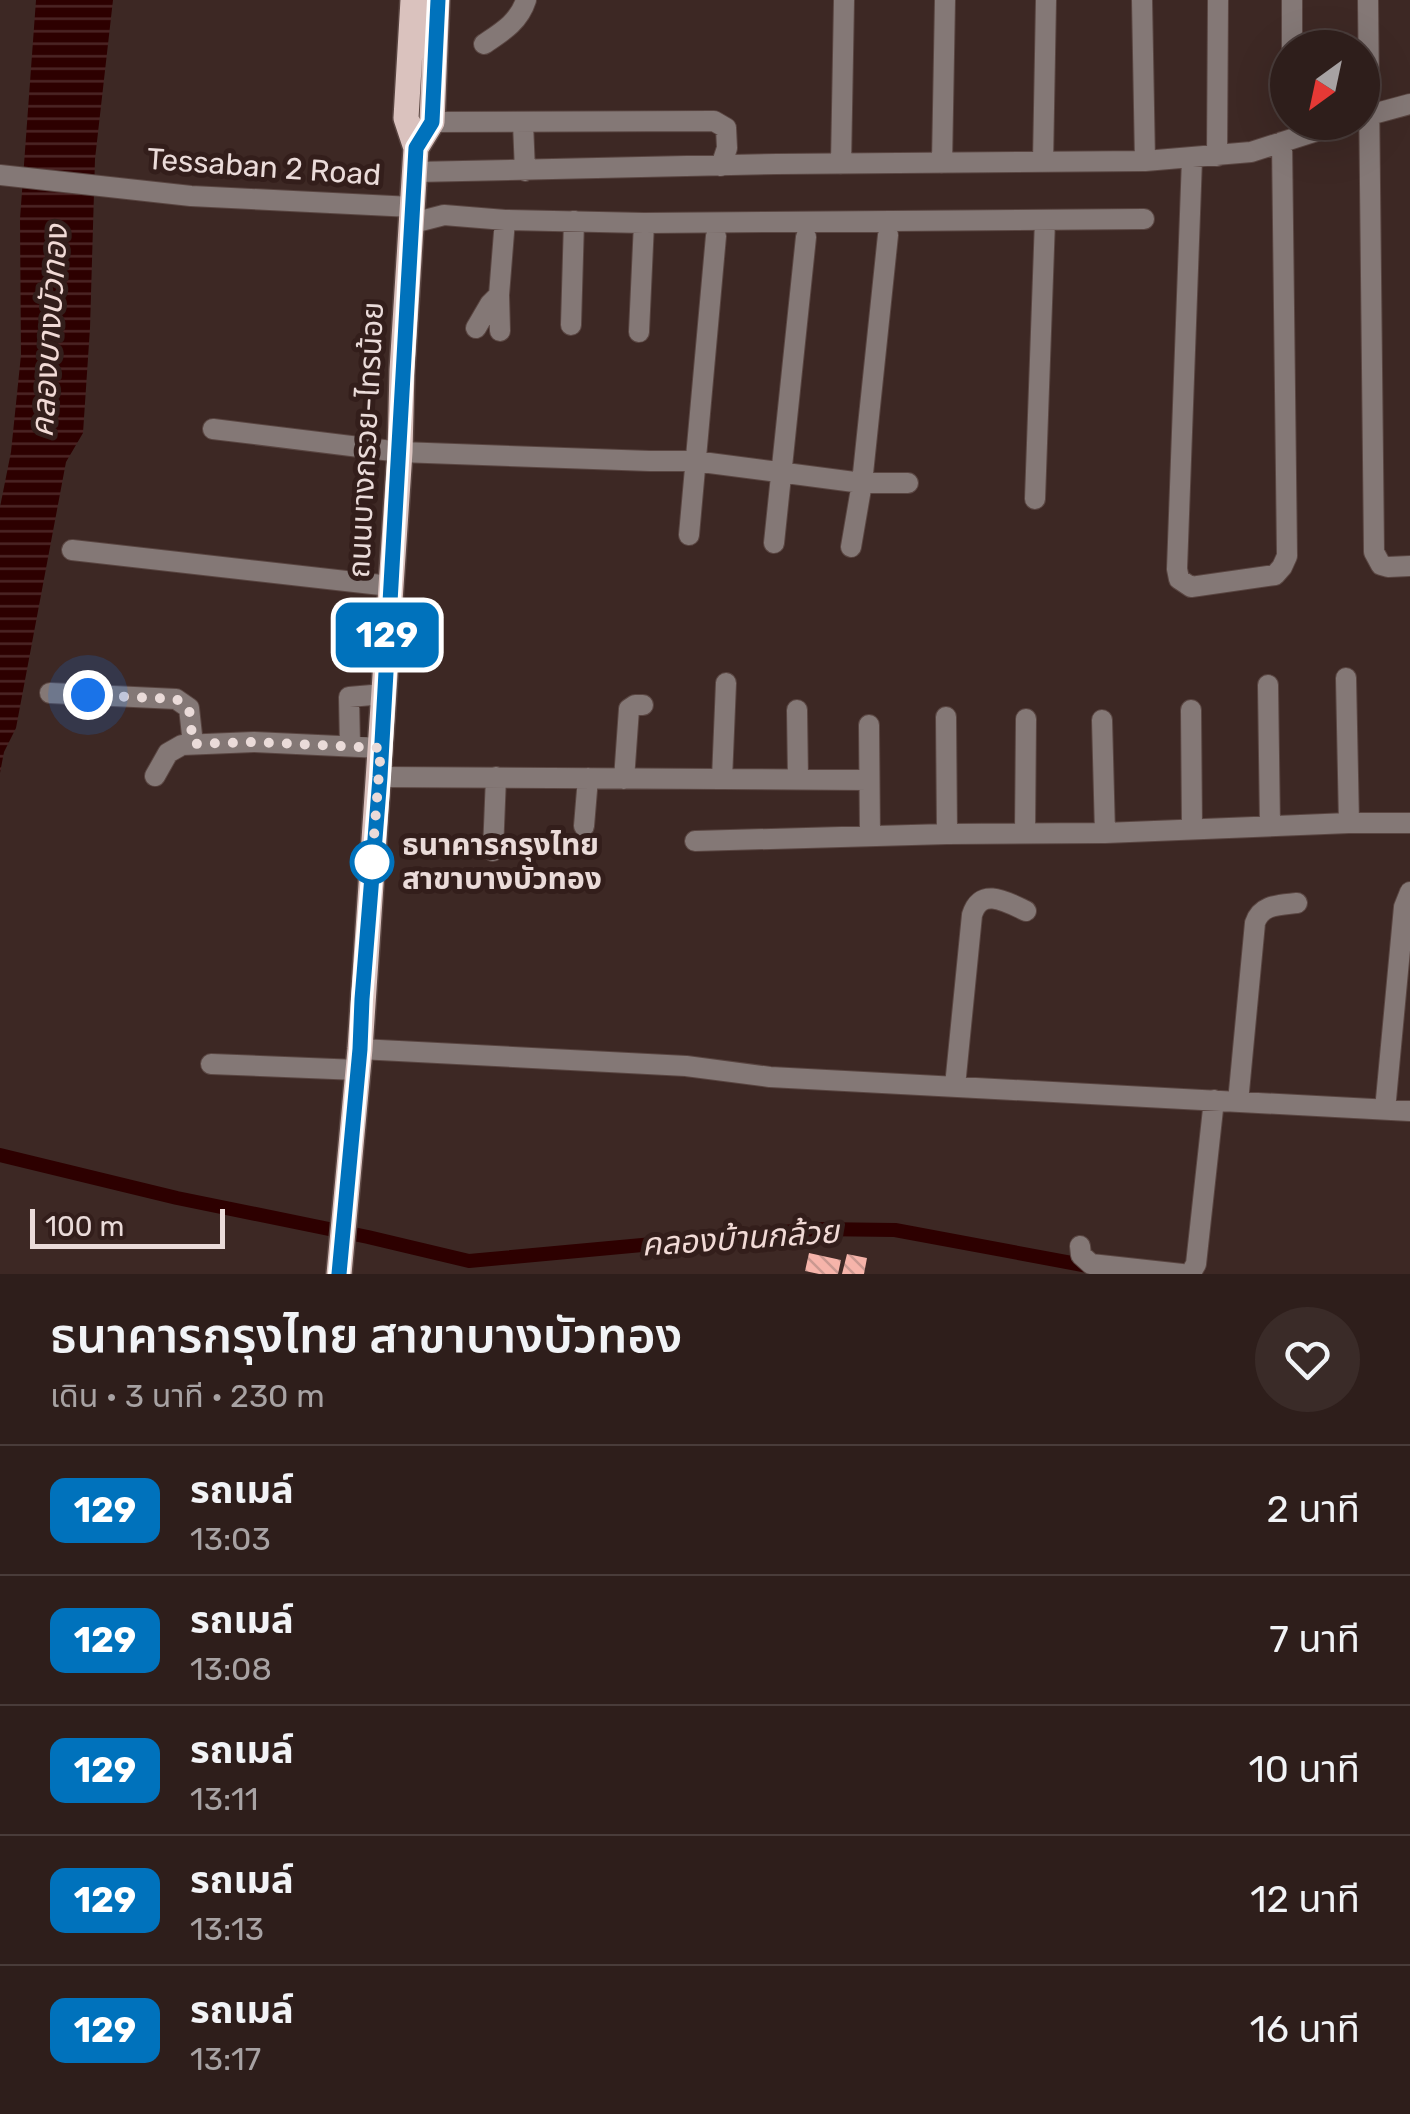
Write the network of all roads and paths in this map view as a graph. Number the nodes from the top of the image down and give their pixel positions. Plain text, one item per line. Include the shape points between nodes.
1 (413, 0) edge
2 (438, 0) edge
3 (526, 0) edge
4 (844, 0) edge
5 (945, 0) edge
6 (1046, 0) edge
7 (1142, 0) edge
8 (1218, 0) edge
9 (1292, 0) edge
10 (1368, 0) edge
11 (1292, 30) edge
12 (1367, 30) edge
13 (484, 44) dead end
14 (1410, 104) edge
15 (1380, 112) edge
16 (432, 122) junction
17 (523, 123) junction
18 (1276, 140) edge
19 (1289, 140) edge
20 (1366, 140) edge
21 (1218, 156) junction
22 (1192, 159) junction
23 (415, 160) junction
24 (1145, 161) junction
25 (1043, 162) junction
26 (942, 163) junction
27 (841, 164) junction
28 (721, 166) junction
29 (525, 171) junction
30 (0, 175) edge
31 (412, 215) junction
32 (1144, 219) dead end
33 (505, 220) junction
34 (1045, 220) junction
35 (574, 221) junction
36 (644, 223) junction
37 (716, 236) dead end
38 (888, 236) dead end
39 (806, 237) dead end
40 (499, 296) junction
41 (571, 325) dead end
42 (476, 328) dead end
43 (500, 331) dead end
44 (639, 332) dead end
45 (213, 430) dead end
46 (400, 452) junction
47 (694, 461) junction
48 (782, 474) junction
49 (908, 482) dead end
50 (862, 484) junction
51 (1035, 500) dead end
52 (688, 535) dead end
53 (774, 543) dead end
54 (851, 547) dead end
55 (72, 550) dead end
56 (1410, 566) edge
57 (390, 586) junction
58 (1346, 678) dead end
59 (726, 683) dead end
60 (1268, 685) dead end
61 (50, 693) dead end
62 (384, 694) junction
63 (643, 705) dead end
64 (797, 710) dead end
65 (1191, 710) dead end
66 (946, 717) dead end
67 (1026, 719) dead end
68 (1102, 720) dead end
69 (869, 725) dead end
70 (193, 744) junction
71 (350, 746) junction
72 (381, 748) junction
73 (155, 776) dead end
74 (380, 777) junction
75 (496, 778) junction
76 (588, 778) junction
77 (624, 778) junction
78 (722, 779) junction
79 (798, 779) junction
80 (870, 780) junction
81 (1349, 823) junction
82 (1410, 823) edge
83 (584, 826) dead end
84 (1270, 826) junction
85 (1192, 829) junction
86 (1025, 833) junction
87 (1105, 833) junction
88 (948, 834) junction
89 (870, 836) junction
90 (695, 841) dead end
91 (494, 851) dead end
92 (1410, 892) edge
93 (1296, 903) dead end
94 (1026, 910) dead end
95 (359, 1060) junction
96 (212, 1064) dead end
97 (955, 1086) junction
98 (1214, 1100) junction
99 (1238, 1102) junction
100 (1385, 1110) junction
101 (1410, 1111) edge
102 (1080, 1246) dead end
103 (341, 1251) edge
104 (1185, 1274) edge

1 - 23 main road, ถนนบางกรวย-ไทรน้อย via 406,118
2 - 16 main road, ถนนบางกรวย-ไทรน้อย
3 - 13 street via 512,26
4 - 27 street
5 - 26 street
6 - 25 street
7 - 24 street
8 - 21 street
9 - 11 street
10 - 12 street
14 - 15 street
16 - 17 street
16 - 23 main road, ถนนบางกรวย-ไทรน้อย
17 - 28 street via 714,120 726,128
17 - 29 street
18 - 21 street
19 - 22 street via 1287,556 1275,574 1191,587 1177,569
20 - 56 street via 1374,552 1388,567
21 - 22 street
22 - 24 street
23 - 29 street
23 - 31 main road, ถนนบางกรวย-ไทรน้อย
24 - 25 street
25 - 26 street
26 - 27 street
27 - 28 street
28 - 29 street
30 - 31 street, Tessaban 2 Road
31 - 33 street, Tessaban 2 Road
31 - 46 main road, ถนนบางกรวย-ไทรน้อย
32 - 34 street, Tessaban 2 Road
33 - 35 street, Tessaban 2 Road
33 - 40 street
34 - 36 street, Tessaban 2 Road
34 - 51 street
35 - 36 street, Tessaban 2 Road
35 - 41 street
36 - 44 street
37 - 47 street
38 - 50 street
39 - 48 street
40 - 42 street
40 - 43 street
45 - 46 street
46 - 47 street
46 - 57 main road, ถนนบางกรวย-ไทรน้อย
47 - 48 street
47 - 52 street
48 - 50 street
48 - 53 street
49 - 50 street
50 - 54 street
55 - 57 street
57 - 62 main road, ถนนบางกรวย-ไทรน้อย
58 - 81 street
59 - 78 street
60 - 84 street
61 - 70 street via 176,699 189,708
62 - 71 street via 348,697
62 - 72 main road, ถนนบางกรวย-ไทรน้อย
63 - 77 street via 629,709
64 - 79 street
65 - 85 street
66 - 88 street
67 - 86 street
68 - 87 street
69 - 80 street
70 - 71 street
70 - 73 street via 168,753
71 - 72 street
72 - 74 main road, ถนนบางกรวย-ไทรน้อย
74 - 75 street
74 - 95 main road, ถนนบางกรวย-ไทรน้อย
75 - 76 street
75 - 91 street
76 - 77 street
76 - 83 street
77 - 78 street
78 - 79 street
79 - 80 street
80 - 89 street
81 - 82 street
81 - 84 street
84 - 85 street
85 - 87 street
86 - 87 street
86 - 88 street
88 - 89 street
89 - 90 street
92 - 100 street
93 - 99 street via 1258,914
94 - 97 street via 993,898 975,905
95 - 96 street
95 - 97 street via 686,1066
95 - 103 main road, ถนนบางกรวย-ไทรน้อย
97 - 98 street
98 - 99 street
98 - 104 street via 1196,1264
99 - 100 street
100 - 101 street
102 - 104 street via 1091,1264

